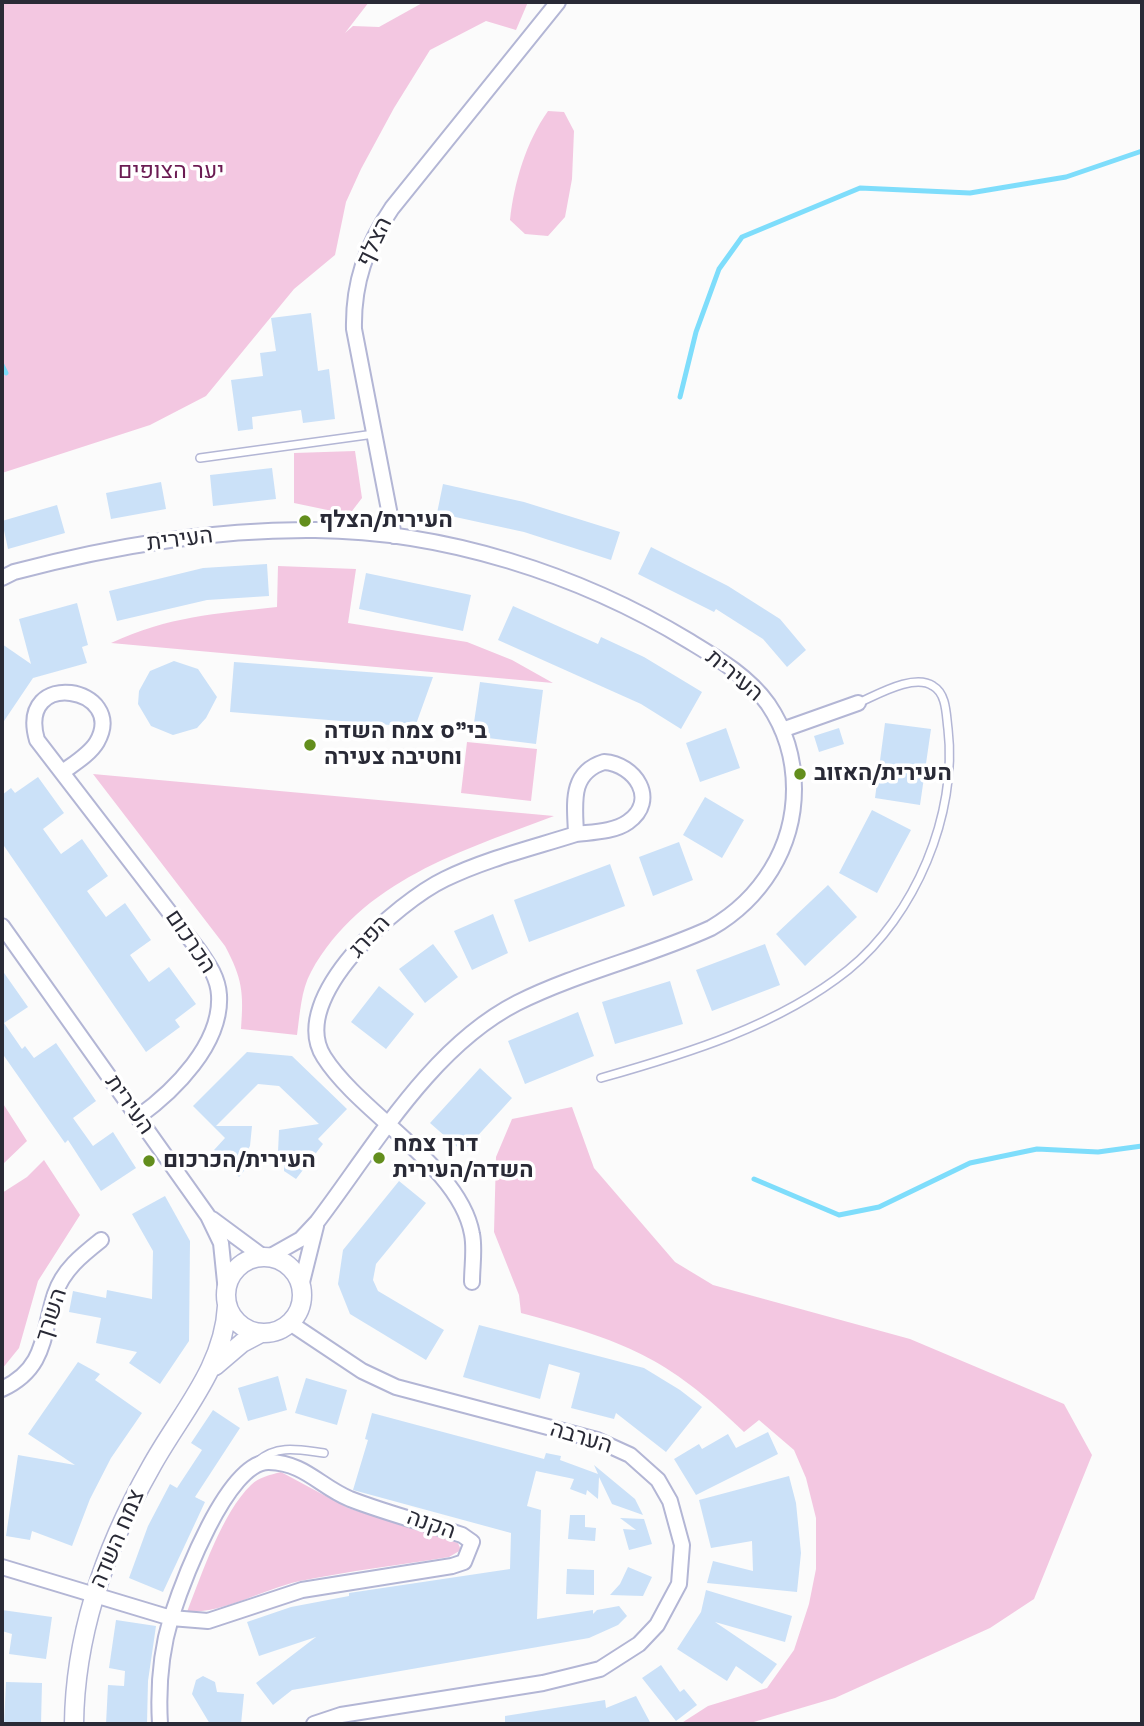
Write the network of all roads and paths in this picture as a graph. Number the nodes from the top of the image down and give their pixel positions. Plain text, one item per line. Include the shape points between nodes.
1 (558, 2) edge
2 (374, 434) junction
3 (200, 458) dead end
4 (394, 536) junction
5 (2, 578) edge
6 (858, 703) joint
7 (782, 730) junction
8 (64, 771) junction
9 (576, 834) junction
10 (2, 926) edge
11 (601, 1078) dead end
12 (138, 1117) junction
13 (390, 1125) junction
14 (208, 1216) junction
15 (317, 1222) junction
16 (101, 1240) dead end
17 (265, 1256) junction
18 (472, 1282) dead end
19 (302, 1286) junction
20 (226, 1299) junction
21 (290, 1323) junction
22 (261, 1333) junction
23 (210, 1371) junction
24 (2, 1389) edge
25 (324, 1453) dead end
26 (252, 1467) junction
27 (2, 1567) edge
28 (94, 1595) junction
29 (171, 1618) junction
30 (74, 1724) edge
31 (160, 1724) edge
32 (314, 1724) edge

1 - 2 street, הצלף via 392,208 366,252 357,282 354,329
2 - 3 lane
2 - 4 street, הצלף
4 - 5 street, העירית via 313,530 203,536 109,550
4 - 7 street, העירית via 514,564 628,608 730,667 760,695
6 - 7 street
6 - 11 lane via 916,682 932,684 943,695 950,750 948,792 932,853 884,932 849,969 761,1022
7 - 13 street, העירית via 794,769 791,824 761,888 711,928 549,989 493,1018 445,1054
8 - 8 street, הכרכום via 90,750 101,730 101,718 90,699 69,691 47,698 35,718 37,740
8 - 12 street, הכרכום via 200,951 213,971 219,995 217,1016 197,1057 159,1102
9 - 9 street, הפרג via 617,828 637,813 640,785 626,767 604,762 579,778
9 - 13 street, הפרג via 444,879 386,918 334,979 320,1012 317,1032 322,1055 369,1110
10 - 12 street, העירית
12 - 14 street, העירית
13 - 15 street, העירית
13 - 18 street, הפרג via 466,1212 472,1235
14 - 17 street, העירית
14 - 20 street, העירית via 221,1243
15 - 17 street, העירית via 301,1239
15 - 19 street, העירית
16 - 24 street, השרך via 75,1261 63,1278 36,1360
17 - 19 street via 290,1266
17 - 20 street via 241,1264 228,1281
19 - 21 street via 298,1312
20 - 22 street via 240,1325
20 - 23 street, צמח השדה via 223,1343
21 - 22 street
21 - 32 street, הערבה via 362,1371 396,1387 597,1440 630,1455 658,1480 670,1501 682,1545 679,1584 657,1625 639,1644 600,1669 543,1683 341,1715
22 - 23 street, צמח השדה
23 - 28 street, צמח השדה via 136,1494
25 - 26 lane via 286,1448 273,1451
26 - 29 street via 220,1506
26 - 29 street, הקנה via 266,1462 302,1468 351,1499 462,1535 472,1542 470,1553 464,1562 452,1566 302,1590 208,1621
27 - 28 street, הקנה
28 - 29 street, הקנה
28 - 30 street, צמח השדה via 78,1665
29 - 31 street

